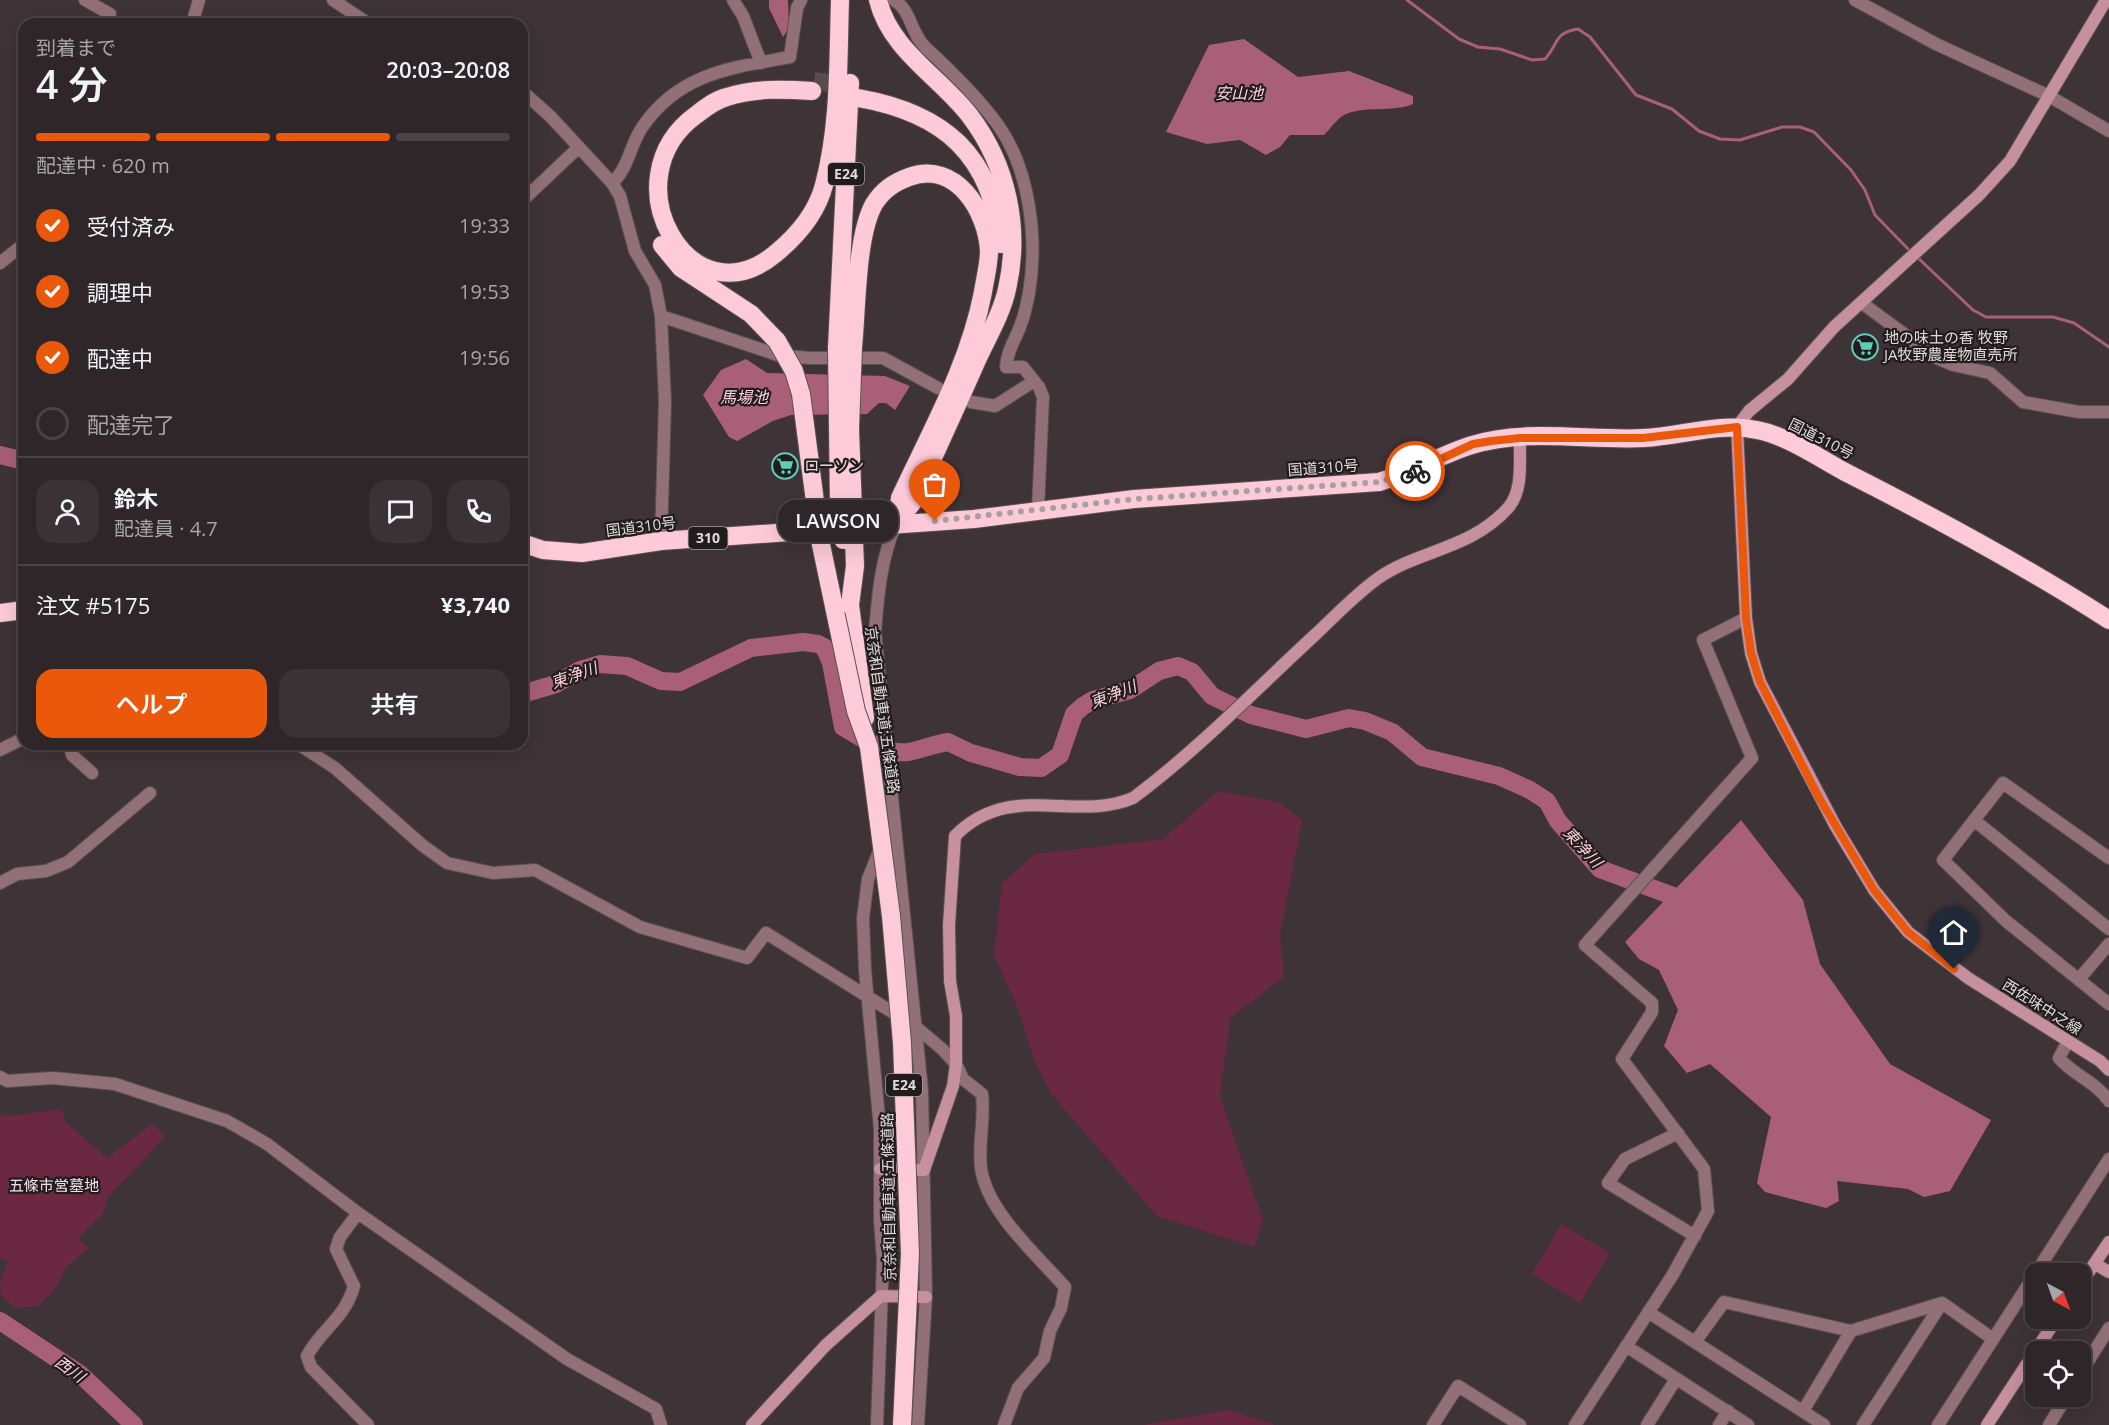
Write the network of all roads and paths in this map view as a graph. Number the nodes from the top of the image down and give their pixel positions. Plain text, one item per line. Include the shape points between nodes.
1 (85, 0) edge
2 (199, 0) edge
3 (333, 0) edge
4 (733, 0) edge
5 (801, 0) edge
6 (840, 0) edge
7 (851, 0) edge
8 (1855, 0) edge
9 (2106, 0) edge
10 (884, 4) edge
11 (110, 14) dead end
12 (194, 18) edge
13 (360, 18) edge
14 (761, 63) junction
15 (528, 96) edge
16 (2049, 96) junction
17 (2109, 131) edge
18 (579, 147) junction
19 (612, 183) junction
20 (528, 195) edge
21 (1011, 218) junction
22 (18, 249) edge
23 (0, 263) edge
24 (1862, 303) junction
25 (661, 316) junction
26 (845, 348) junction
27 (968, 350) junction
28 (1034, 381) junction
29 (938, 388) dead end
30 (971, 402) dead end
31 (2109, 412) edge
32 (1737, 427) junction
33 (1520, 438) junction
34 (1038, 510) junction
35 (896, 524) junction
36 (661, 541) junction
37 (528, 545) edge
38 (18, 611) edge
39 (0, 613) edge
40 (1746, 618) junction
41 (2109, 620) edge
42 (18, 741) edge
43 (869, 747) junction
44 (0, 750) edge
45 (71, 750) edge
46 (307, 750) edge
47 (92, 773) dead end
48 (150, 793) dead end
49 (1974, 820) junction
50 (893, 829) junction
51 (2109, 858) edge
52 (0, 883) edge
53 (2109, 929) edge
54 (2109, 944) edge
55 (2079, 979) junction
56 (869, 998) junction
57 (2109, 1004) edge
58 (916, 1027) junction
59 (2068, 1041) junction
60 (956, 1064) junction
61 (2109, 1070) edge
62 (0, 1077) edge
63 (2109, 1101) edge
64 (1678, 1133) junction
65 (2109, 1159) edge
66 (880, 1169) junction
67 (924, 1170) junction
68 (358, 1213) junction
69 (1695, 1236) junction
70 (2109, 1242) edge
71 (2095, 1264) junction
72 (2091, 1270) edge
73 (2109, 1272) edge
74 (880, 1296) junction
75 (926, 1296) junction
76 (1942, 1303) junction
77 (1648, 1312) junction
78 (2109, 1328) edge
79 (2050, 1329) edge
80 (1851, 1331) junction
81 (1993, 1339) junction
82 (1695, 1342) junction
83 (1626, 1346) junction
84 (2091, 1357) edge
85 (1676, 1378) junction
86 (2060, 1407) edge
87 (1728, 1411) junction
88 (1803, 1411) junction
89 (1506, 1421) edge
90 (368, 1425) edge
91 (661, 1425) edge
92 (752, 1425) edge
93 (877, 1425) edge
94 (902, 1425) edge
95 (918, 1425) edge
96 (1004, 1425) edge
97 (1433, 1425) edge
98 (1520, 1425) edge
99 (1575, 1425) edge
100 (1647, 1425) edge
101 (1719, 1425) edge
102 (1748, 1425) edge
103 (1824, 1425) edge
104 (1863, 1425) edge
105 (1938, 1425) edge
106 (1987, 1425) edge
107 (2049, 1425) edge

1 - 11 street
2 - 12 street
3 - 13 street
4 - 14 street
5 - 14 street via 790,57
6 - 43 highway, bridge via 837,99 824,184 813,211 792,240 764,263 746,270 712,270 693,260 669,235 658,195 660,171 674,138 687,121 726,97 813,86 751,83 702,100 667,132 655,155 648,198 659,239 668,253 695,279 751,314 777,341 794,371 801,394 822,550 856,711
7 - 26 highway, E24
8 - 16 street via 1936,44
9 - 16 street
10 - 21 highway via 894,36 948,90 984,134 1006,184
10 - 28 street via 906,10 911,27 924,46 999,126 1017,161 1029,214 1033,263 1022,323 1006,356 1006,367 1023,367
14 - 19 street via 701,76 676,91 643,126 620,177
15 - 18 street
16 - 17 street
16 - 24 street via 2010,161 1979,195
18 - 19 street
18 - 20 street
19 - 25 street via 620,196 635,251 655,285
21 - 27 highway via 994,180 960,131 912,101 859,92 935,123 959,142 978,165 991,191 1002,251 995,288
21 - 35 highway via 1007,289 913,502
22 - 23 street
24 - 31 street via 1935,357 1990,373 2023,402 2079,412
24 - 32 street
25 - 29 street via 778,355 883,358
25 - 36 street via 665,401
26 - 27 highway via 867,218 884,189 925,174 953,181 963,189 978,209 984,226 988,261
26 - 43 highway, 京奈和自動車道;五條道路 / E24, bridge via 855,567 849,605
27 - 35 highway via 900,498
28 - 30 street via 995,406
28 - 34 street via 1043,397
32 - 33 highway, 国道310号 / 310 via 1643,438
32 - 40 street, 西佐味中之線
32 - 41 highway, 国道310号 / 310 via 1776,436 1886,493 2043,578
33 - 34 highway, 国道310号 / 310 via 1473,444 1412,472 1379,482 1134,499
33 - 60 street via 1518,488 1508,508 1458,544 1379,578 1133,798 1115,805 1004,808 968,822 955,836 949,925
34 - 35 highway, 国道310号 / 310
35 - 36 highway, 国道310号 / 310
35 - 50 street via 879,589 875,632
36 - 37 highway, 国道310号 / 310 via 582,553
38 - 39 highway
40 - 59 street, 西佐味中之線 via 1760,682 1831,818 1874,890 1908,932 1940,959
40 - 64 street via 1703,640 1752,758 1586,945 1652,1003 1652,1012 1623,1059
42 - 44 street
43 - 94 highway, 京奈和自動車道;五條道路 / E24, bridge via 891,916 906,1121 910,1254
45 - 47 street
46 - 56 street via 335,768 447,863 493,873 535,870 640,927 747,958 766,933
48 - 52 street via 68,862 46,871 17,874
49 - 51 street via 2003,783
49 - 53 street
49 - 55 street via 1943,860 2006,921
50 - 56 street via 875,860 864,902
50 - 58 street
54 - 55 street
55 - 57 street
56 - 58 street
56 - 66 street via 880,1119
58 - 60 street
58 - 67 street
59 - 61 street, 西佐味中之線
59 - 63 street via 2059,1058 2102,1091
60 - 67 street via 953,1086
60 - 96 street via 963,1079 982,1094 981,1166 994,1206 1065,1287 1044,1358 1018,1388
62 - 68 street via 7,1081 53,1078 115,1084 191,1107 227,1121 267,1144
64 - 69 street via 1704,1169 1708,1211
64 - 69 street via 1625,1159 1608,1183
65 - 81 street
66 - 67 street
66 - 74 street
67 - 75 street
68 - 90 street via 336,1249 354,1286 350,1301 339,1319 313,1343 307,1356 311,1367
68 - 91 street via 567,1359 656,1409
69 - 77 street
70 - 71 street
71 - 72 street
71 - 73 street
74 - 75 street
74 - 92 street via 826,1345
74 - 93 street
75 - 95 street
76 - 80 street
76 - 81 street
76 - 104 street
77 - 82 street
77 - 83 street
78 - 84 street
79 - 106 street
80 - 82 street via 1724,1302
80 - 88 street
81 - 105 street
82 - 88 street
83 - 85 street
83 - 99 street
85 - 87 street
85 - 100 street
86 - 107 street
87 - 101 street
87 - 102 street
88 - 103 street
89 - 97 street via 1458,1386
89 - 98 street

